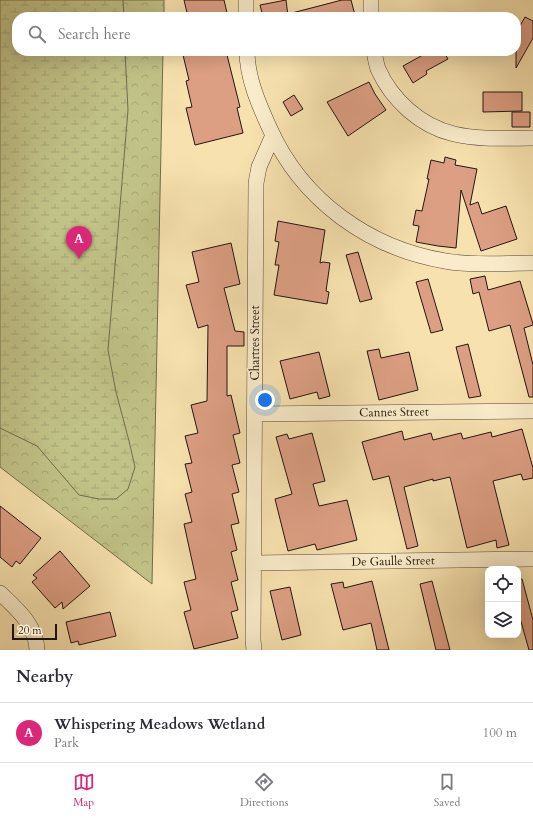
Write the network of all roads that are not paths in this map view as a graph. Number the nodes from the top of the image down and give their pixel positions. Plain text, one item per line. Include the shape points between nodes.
1 (246, 0) edge
2 (371, 0) edge
3 (246, 12) edge
4 (371, 12) edge
5 (247, 56) edge
6 (375, 56) edge
7 (273, 135) junction
8 (533, 138) edge
9 (533, 263) edge
10 (533, 411) edge
11 (255, 414) junction
12 (533, 559) edge
13 (254, 563) junction
14 (0, 593) edge
15 (37, 650) edge
16 (254, 650) edge

1 - 3 street
2 - 4 street
5 - 7 street via 255,93
6 - 8 street via 378,68 393,93 402,104 427,124 470,137
7 - 9 street via 284,157 315,195 330,209 369,235 394,246 444,261 470,264
7 - 11 street, Chartres Street via 259,167 256,183
10 - 11 street, Cannes Street
11 - 13 street, Chartres Street
12 - 13 street, De Gaulle Street
13 - 16 street, Chartres Street
14 - 15 street via 26,620

